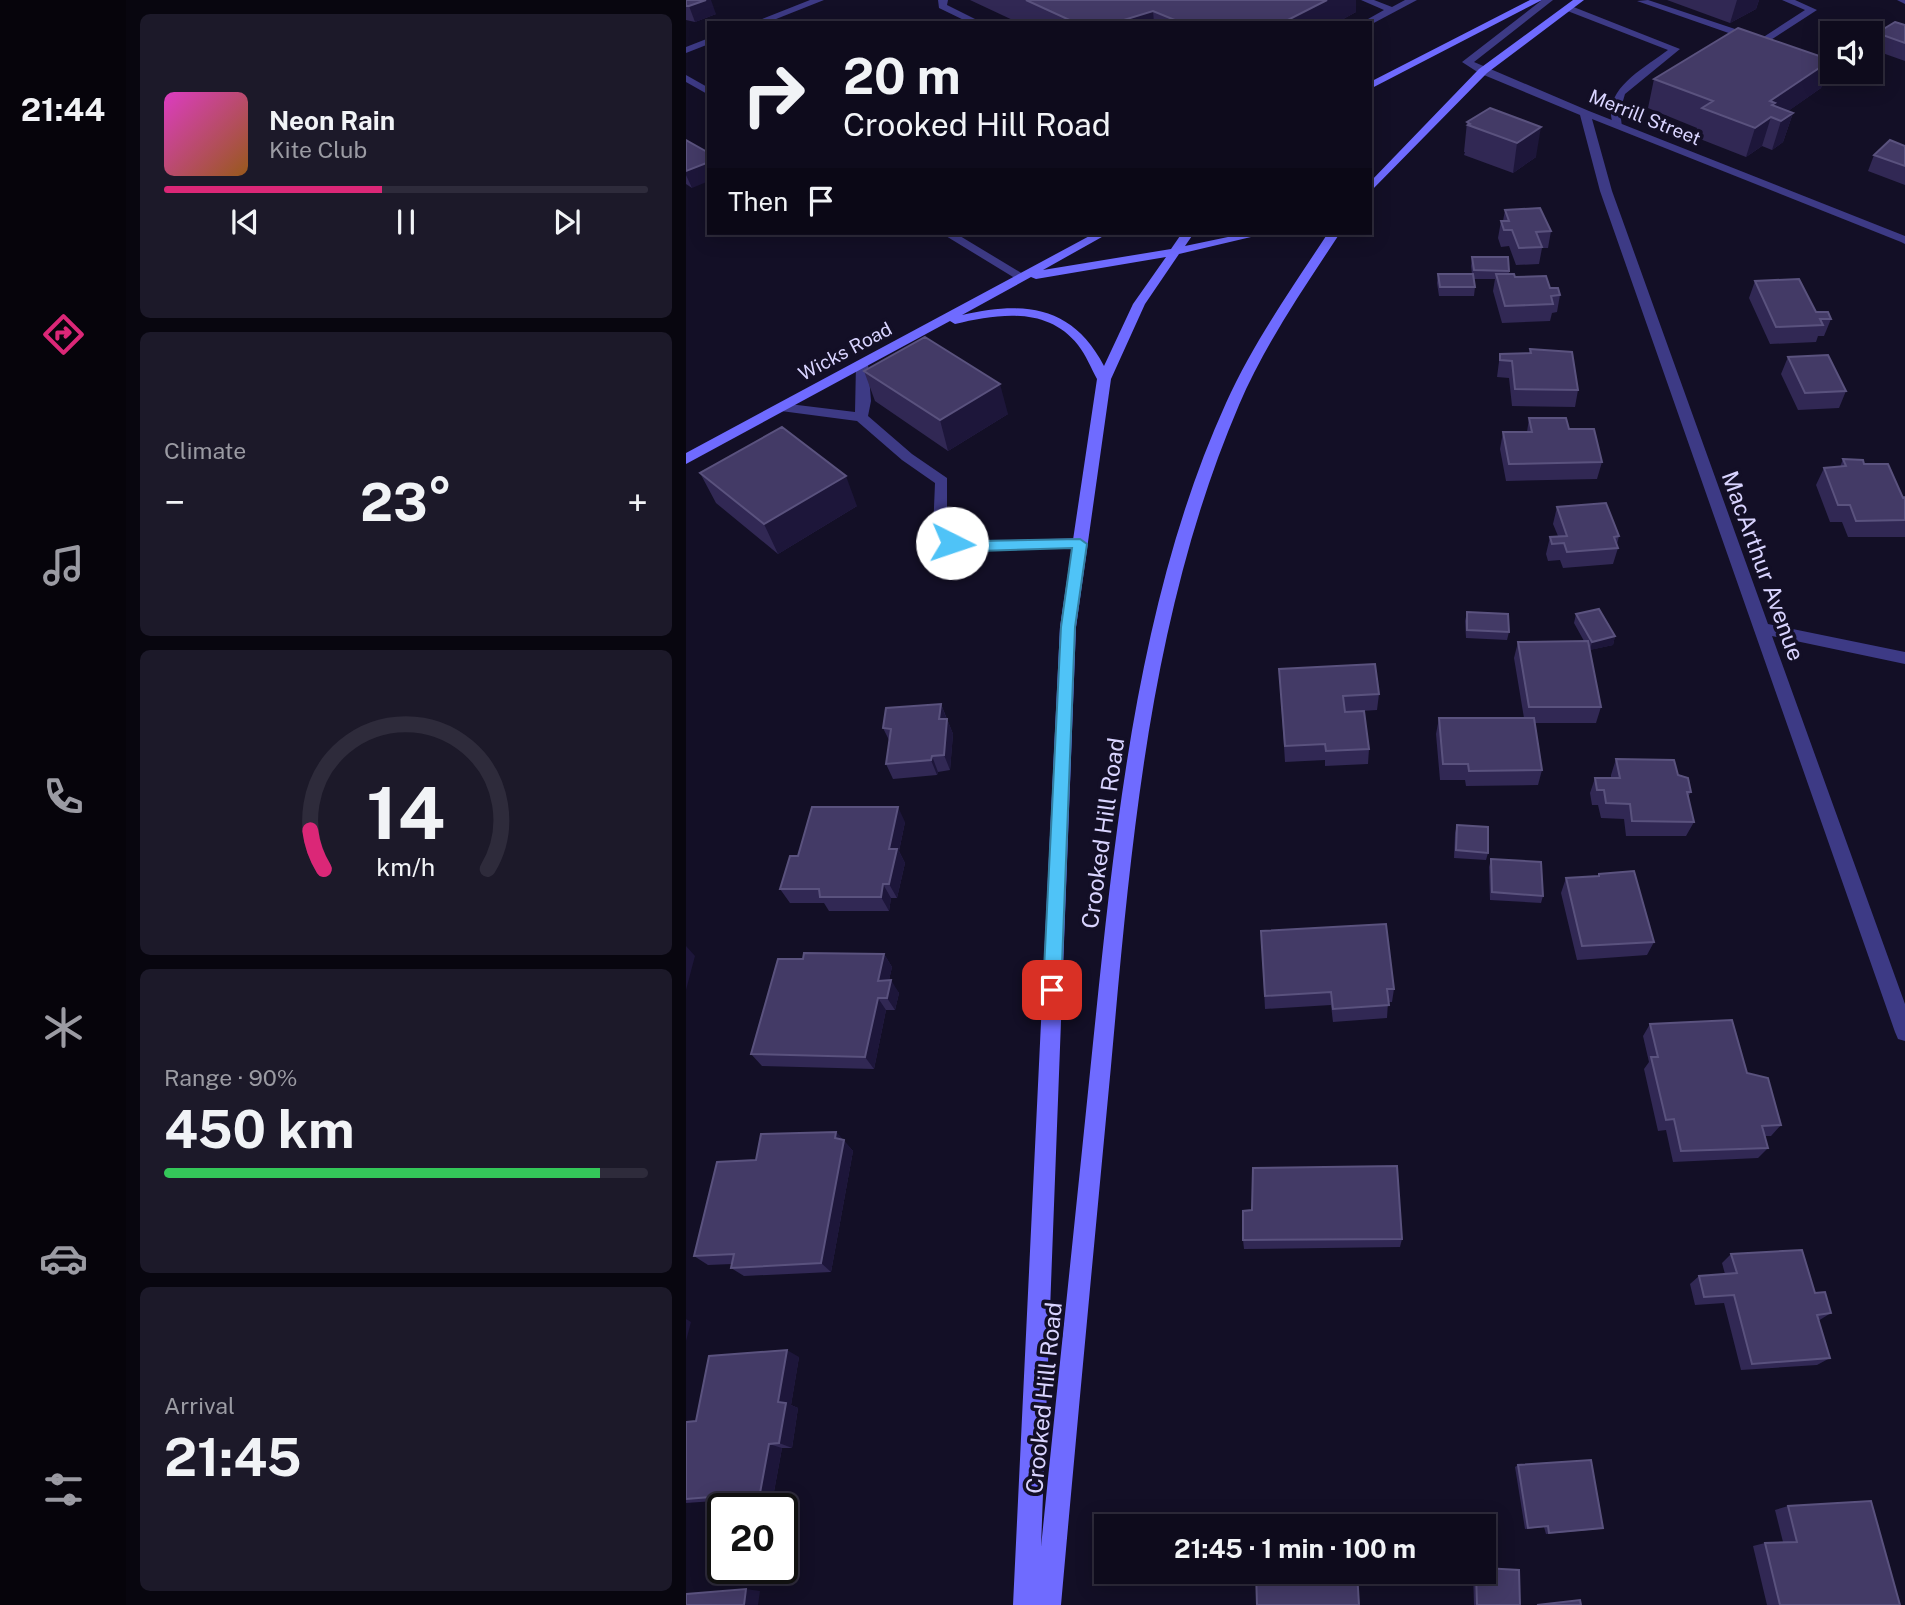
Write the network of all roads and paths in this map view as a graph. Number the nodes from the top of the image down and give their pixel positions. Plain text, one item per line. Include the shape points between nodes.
1 (819, 0) edge
2 (943, 0) edge
3 (1366, 0) edge
4 (1412, 0) edge
5 (1536, 0) edge
6 (1548, 0) edge
7 (1579, 0) edge
8 (1787, 0) edge
9 (1642, 1) edge
10 (1569, 8) junction
11 (1392, 10) junction
12 (762, 21) edge
13 (974, 21) edge
14 (1370, 21) edge
15 (707, 42) edge
16 (686, 50) edge
17 (1483, 71) junction
18 (686, 78) edge
19 (1372, 85) edge
20 (707, 91) edge
21 (1585, 113) junction
22 (1618, 125) junction
23 (1372, 187) edge
24 (950, 235) edge
25 (1099, 235) edge
26 (1186, 235) edge
27 (1253, 235) edge
28 (1333, 235) edge
29 (1905, 240) edge
30 (1173, 252) junction
31 (1022, 277) junction
32 (932, 326) junction
33 (862, 364) junction
34 (1104, 379) junction
35 (781, 407) junction
36 (861, 417) junction
37 (686, 459) edge
38 (1080, 544) junction
39 (1761, 628) junction
40 (1905, 658) edge
41 (1905, 1032) edge
42 (1026, 1605) edge
43 (1048, 1605) edge

1 - 12 street
2 - 13 street via 942,6
3 - 11 street
4 - 11 street
5 - 19 main road
6 - 17 street via 1467,62
7 - 10 main road
8 - 9 street via 1812,10 1763,42
10 - 17 main road
10 - 22 street via 1675,49 1620,93 1615,111
11 - 14 street
15 - 16 street
17 - 21 street, Merrill Street
17 - 23 main road
18 - 20 street
21 - 22 street, Merrill Street
21 - 39 street, MacArthur Avenue via 1606,191
22 - 29 street, Merrill Street
24 - 31 street
25 - 31 main road, Wicks Road
26 - 30 main road, Crooked Hill Road
27 - 30 main road, Wicks Road
28 - 43 main road, Crooked Hill Road via 1280,315 1233,402 1196,498 1159,631 1121,857
30 - 31 main road, Wicks Road
30 - 34 main road, Crooked Hill Road via 1139,304
31 - 32 main road, Wicks Road
32 - 33 main road, Wicks Road
32 - 34 main road via 971,316 1040,312 1060,321 1082,341
33 - 35 main road, Wicks Road
33 - 36 street
34 - 38 main road, Crooked Hill Road
35 - 36 street
35 - 37 main road, Wicks Road
36 - 38 street via 942,481 940,532 952,543
38 - 42 main road, Crooked Hill Road via 1068,627
39 - 40 street
39 - 41 street, MacArthur Avenue

